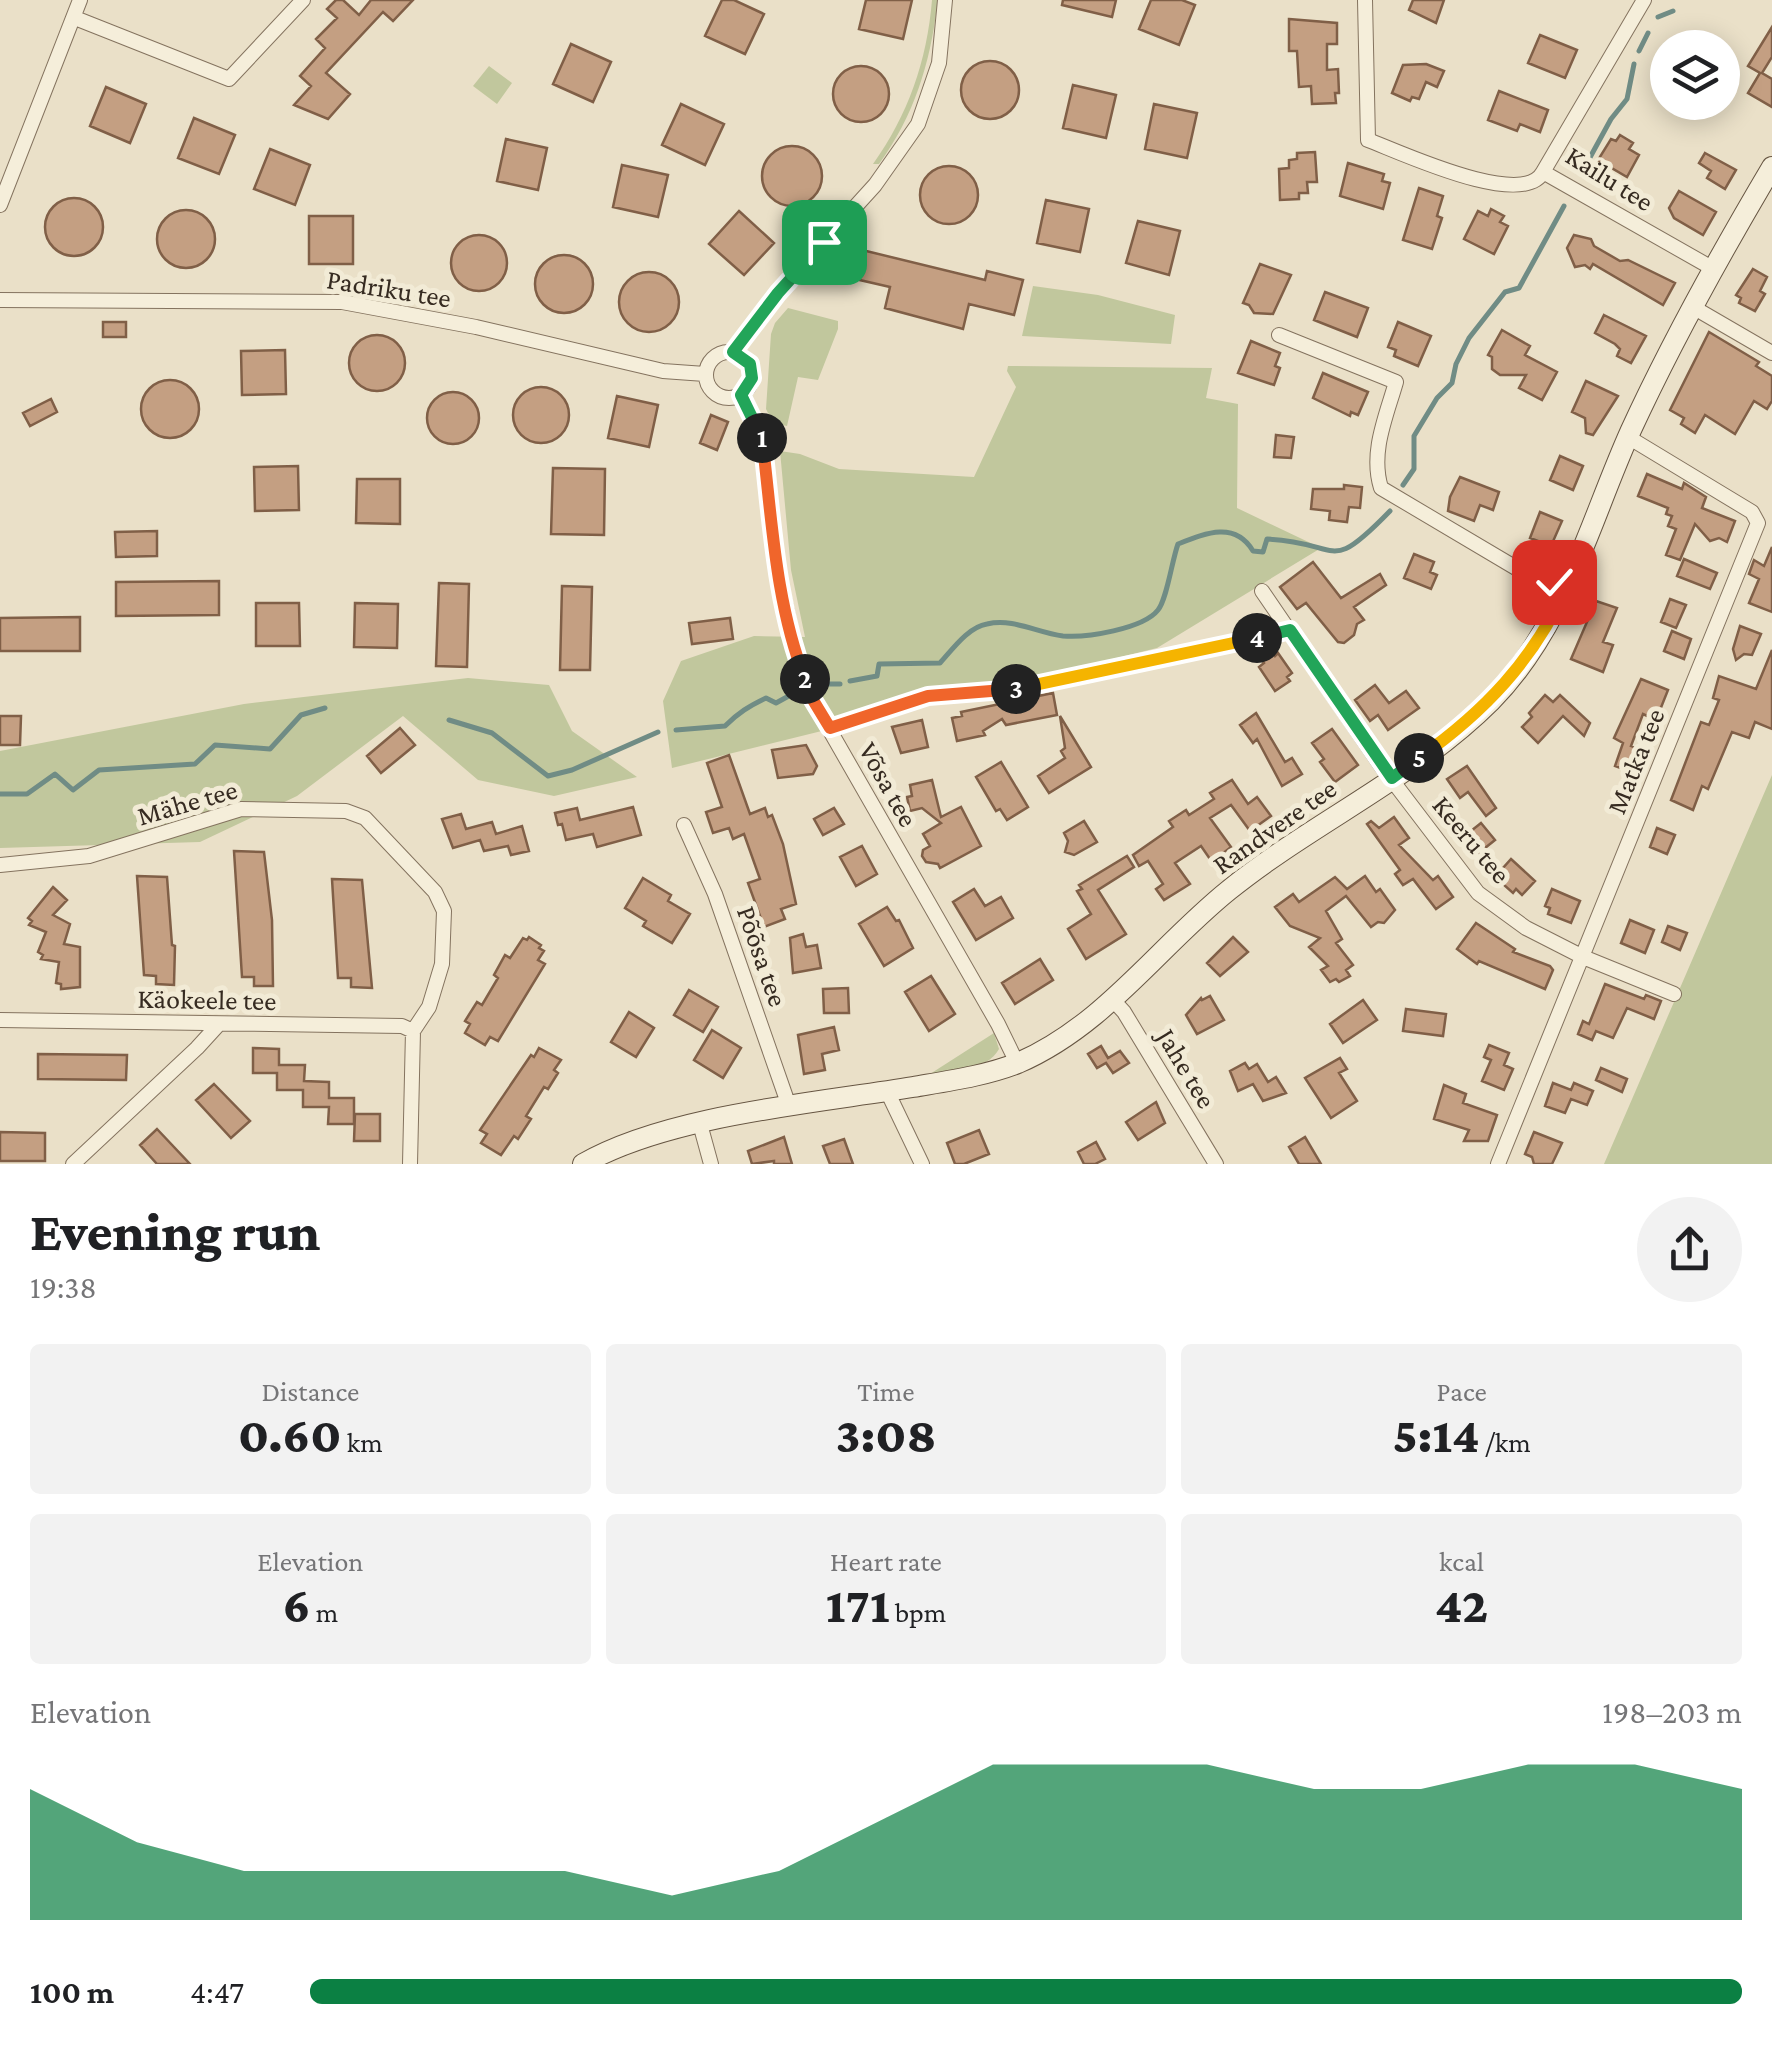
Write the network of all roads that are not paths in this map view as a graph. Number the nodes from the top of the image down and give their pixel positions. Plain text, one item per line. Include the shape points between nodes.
1 (80, 0) edge
2 (302, 0) edge
3 (945, 0) edge
4 (1364, 0) edge
5 (1644, 0) edge
6 (75, 18) junction
7 (1772, 167) edge
8 (1543, 172) junction
9 (0, 206) edge
10 (1712, 268) junction
11 (0, 300) edge
12 (1691, 306) junction
13 (1279, 335) dead end
14 (733, 352) junction
15 (1772, 353) edge
16 (705, 374) junction
17 (741, 395) junction
18 (1628, 436) junction
19 (1567, 586) junction
20 (1262, 591) dead end
21 (1290, 630) junction
22 (830, 728) junction
23 (1392, 778) junction
24 (684, 825) dead end
25 (0, 864) edge
26 (1583, 957) junction
27 (1674, 994) dead end
28 (1113, 1000) junction
29 (0, 1020) edge
30 (218, 1025) junction
31 (413, 1031) junction
32 (1017, 1063) junction
33 (887, 1092) junction
34 (789, 1106) junction
35 (700, 1124) junction
36 (73, 1164) edge
37 (400, 1164) edge
38 (410, 1164) edge
39 (584, 1164) edge
40 (711, 1164) edge
41 (922, 1164) edge
42 (1216, 1164) edge
43 (1498, 1164) edge

1 - 6 street
2 - 6 street via 229,78
3 - 14 street via 939,64 918,124 875,185
4 - 8 street via 1368,140 1479,182 1530,186
5 - 8 street, Kailu tee
6 - 9 street
7 - 10 main road, Randvere tee
8 - 10 street, Kailu tee
10 - 12 main road, Randvere tee
11 - 16 street, Padriku tee via 342,302 663,371
12 - 15 street
12 - 18 main road, Randvere tee
13 - 19 street via 1396,382 1375,468 1381,488 1516,568
14 - 16 street via 711,359
14 - 17 street via 752,371
16 - 17 street via 716,395
17 - 22 street, Võsa tee via 762,436 772,538 796,655
18 - 19 main road, Randvere tee
18 - 26 street, Matka tee via 1752,512 1758,523
19 - 23 main road, Randvere tee via 1526,662 1490,702
20 - 21 street, Keeru tee
21 - 22 street via 1008,690 928,696
21 - 23 street, Keeru tee
22 - 32 street, Võsa tee
23 - 26 street, Keeru tee via 1478,893
23 - 28 main road, Randvere tee via 1230,888
24 - 34 street, Põõsa tee
25 - 31 street, Mähe tee via 89,856 241,809 346,811 364,818 436,892 444,911 442,964 429,1007
26 - 27 street, Keeru tee
26 - 43 street, Matka tee
28 - 32 main road, Randvere tee via 1060,1041
28 - 42 street, Jahe tee
29 - 30 street, Käokeele tee
30 - 31 street, Käokeele tee
30 - 36 street
31 - 38 street, Mähe tee
32 - 33 main road, Randvere tee
33 - 34 main road, Randvere tee
33 - 41 street
34 - 35 main road, Randvere tee
35 - 39 main road, Randvere tee
35 - 40 street
37 - 38 street

